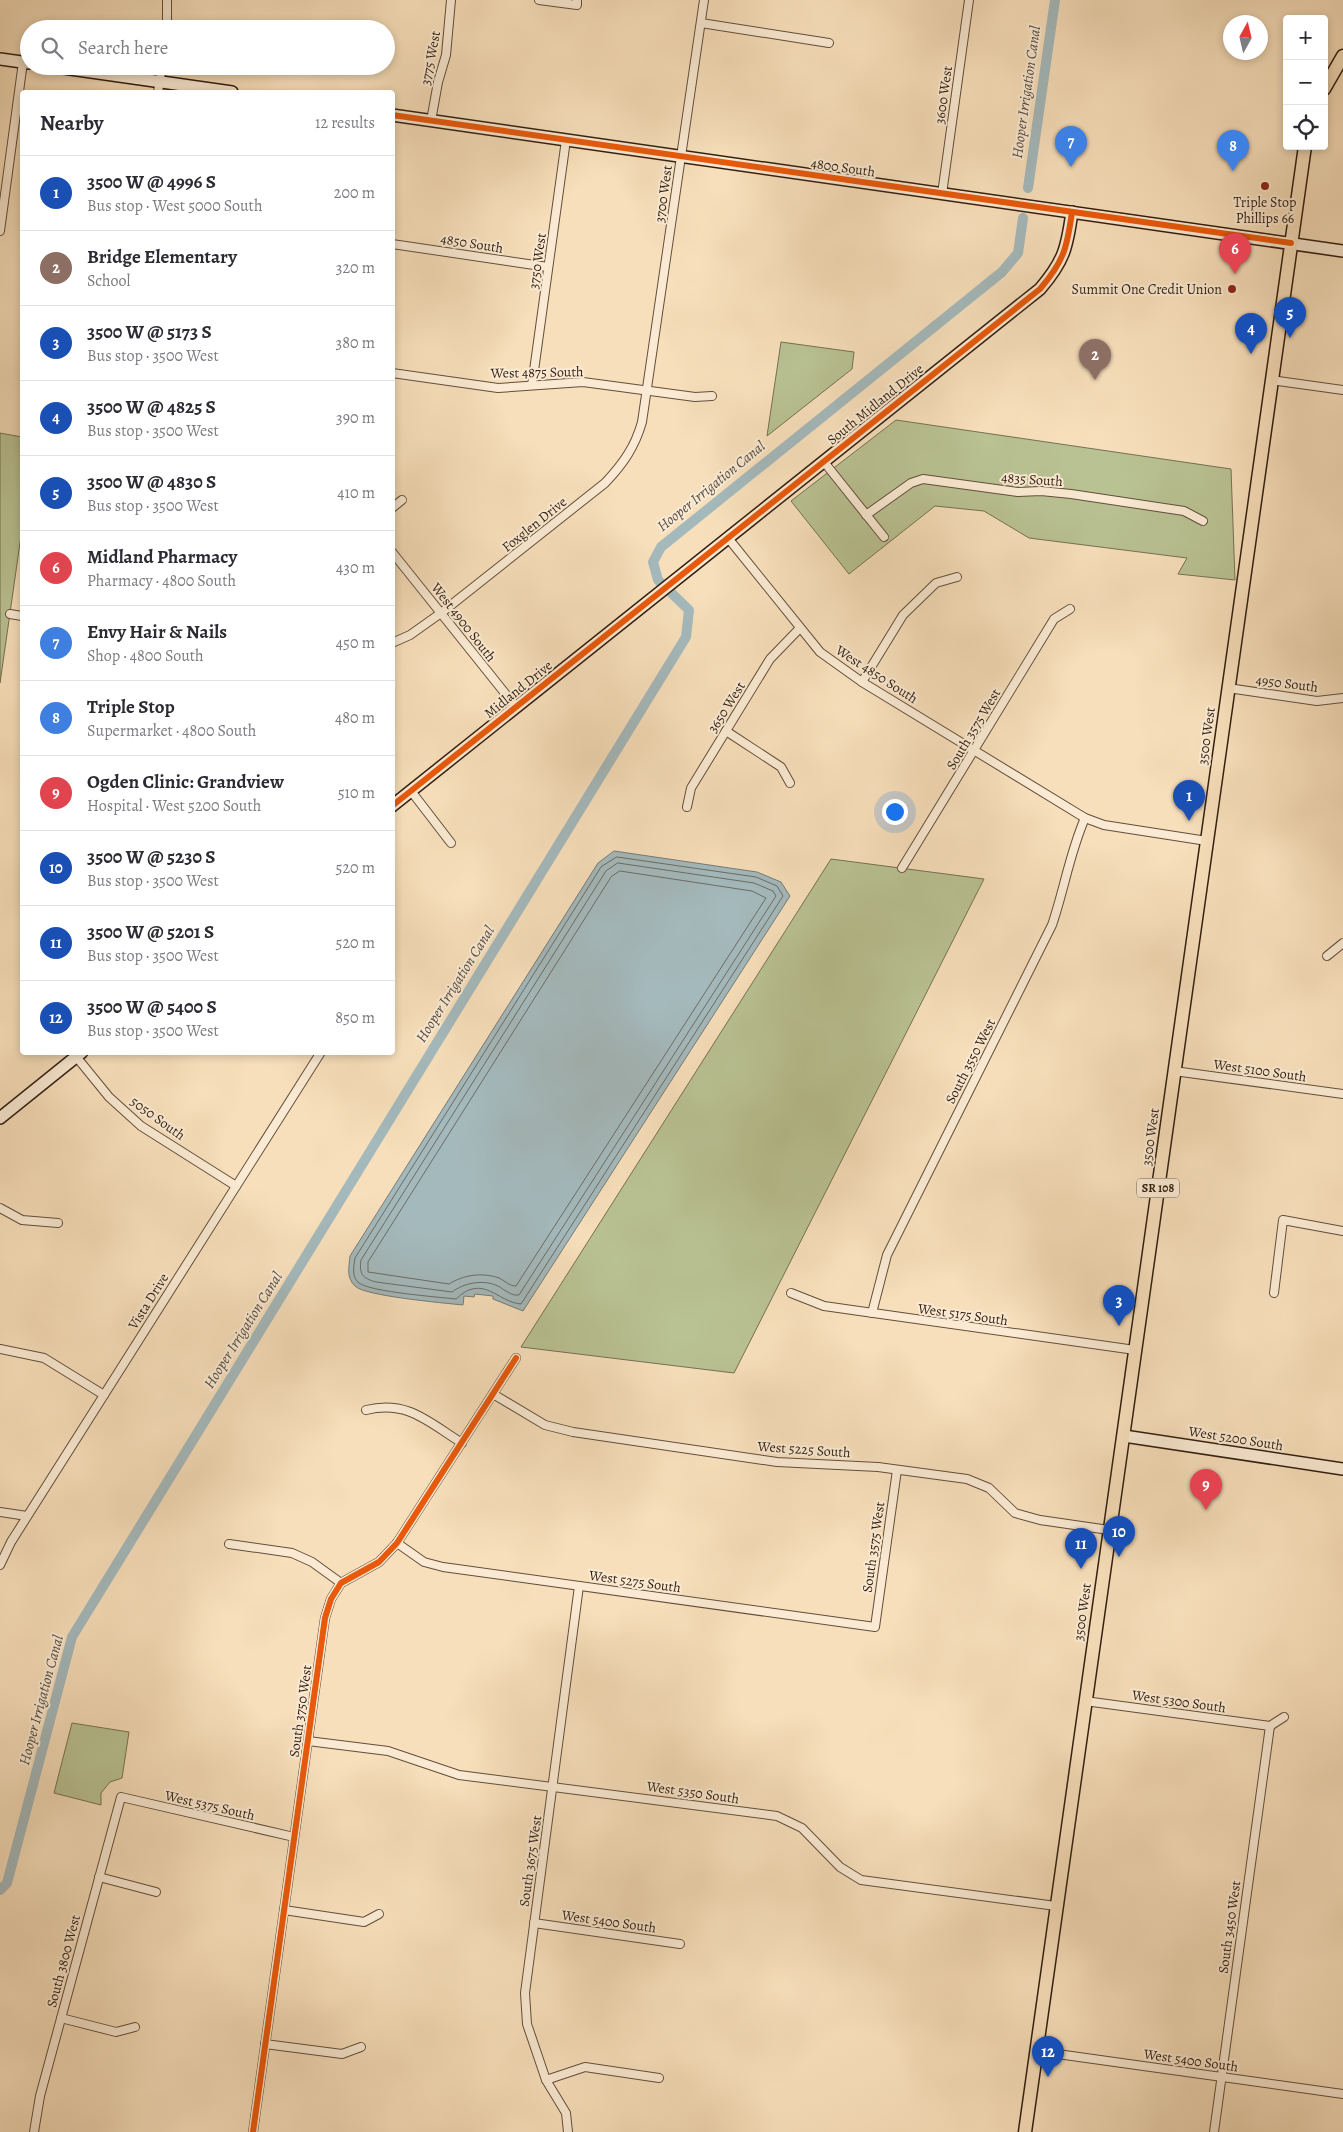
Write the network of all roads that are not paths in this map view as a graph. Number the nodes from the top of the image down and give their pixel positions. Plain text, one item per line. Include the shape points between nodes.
1 (167, 0) edge
2 (451, 0) edge
3 (539, 0) edge
4 (704, 0) edge
5 (969, 0) edge
6 (577, 2) edge
7 (167, 20) edge
8 (701, 23) junction
9 (829, 43) dead end
10 (1343, 56) edge
11 (0, 59) edge
12 (20, 62) edge
13 (24, 75) edge
14 (96, 75) edge
15 (1328, 82) edge
16 (159, 87) edge
17 (22, 90) edge
18 (203, 90) edge
19 (20, 102) edge
20 (395, 116) edge
21 (431, 121) junction
22 (566, 140) junction
23 (1304, 150) edge
24 (681, 157) junction
25 (942, 194) junction
26 (1072, 212) junction
27 (0, 231) edge
28 (1291, 243) junction
29 (395, 244) edge
30 (1343, 251) edge
31 (548, 267) junction
32 (395, 373) edge
33 (1272, 380) junction
34 (532, 384) junction
35 (1343, 390) edge
36 (647, 391) junction
37 (712, 396) dead end
38 (824, 462) junction
39 (402, 500) dead end
40 (395, 506) edge
41 (866, 515) junction
42 (1203, 521) dead end
43 (884, 537) dead end
44 (728, 538) junction
45 (395, 556) edge
46 (957, 576) dead end
47 (660, 592) joint
48 (1070, 609) dead end
49 (442, 613) junction
50 (10, 614) dead end
51 (20, 616) edge
52 (800, 628) junction
53 (395, 642) edge
54 (862, 682) junction
55 (1228, 688) junction
56 (1343, 698) edge
57 (516, 707) junction
58 (726, 731) junction
59 (974, 750) junction
60 (790, 784) dead end
61 (411, 791) junction
62 (395, 804) edge
63 (687, 807) dead end
64 (1084, 818) junction
65 (1206, 841) junction
66 (451, 844) dead end
67 (902, 868) dead end
68 (1343, 943) edge
69 (1326, 956) dead end
70 (76, 1055) edge
71 (78, 1055) edge
72 (319, 1055) edge
73 (1174, 1071) junction
74 (1343, 1094) edge
75 (0, 1118) edge
76 (236, 1186) junction
77 (0, 1208) edge
78 (58, 1223) dead end
79 (1343, 1231) edge
80 (791, 1293) dead end
81 (1274, 1293) dead end
82 (872, 1313) junction
83 (0, 1349) edge
84 (1135, 1350) junction
85 (516, 1358) dead end
86 (104, 1394) junction
87 (493, 1394) junction
88 (366, 1410) dead end
89 (1124, 1436) junction
90 (462, 1442) junction
91 (1343, 1469) edge
92 (896, 1470) junction
93 (0, 1512) edge
94 (27, 1516) junction
95 (1109, 1530) junction
96 (397, 1543) junction
97 (229, 1544) dead end
98 (0, 1565) edge
99 (341, 1583) junction
100 (579, 1586) junction
101 (875, 1627) joint
102 (1085, 1701) junction
103 (1284, 1717) dead end
104 (1270, 1726) junction
105 (308, 1741) junction
106 (552, 1786) junction
107 (121, 1797) joint
108 (294, 1837) junction
109 (99, 1877) junction
110 (156, 1892) dead end
111 (1056, 1906) junction
112 (284, 1910) junction
113 (379, 1914) dead end
114 (534, 1923) junction
115 (680, 1944) dead end
116 (61, 2018) junction
117 (135, 2027) dead end
118 (265, 2044) junction
119 (361, 2047) dead end
120 (1036, 2050) junction
121 (1221, 2076) junction
122 (659, 2078) dead end
123 (546, 2080) junction
124 (1343, 2094) edge
125 (34, 2132) edge
126 (253, 2132) edge
127 (568, 2132) edge
128 (1025, 2132) edge
129 (1214, 2132) edge

1 - 7 street
2 - 21 street, 3775 West via 446,55
3 - 6 street
4 - 8 street, 3700 West
5 - 25 street, 3600 West
8 - 9 street
8 - 24 street, 3700 West
10 - 15 main road
11 - 12 street
13 - 17 street
14 - 16 street
16 - 18 street
19 - 27 street
20 - 21 street, 4800 South
21 - 22 street, 4800 South
22 - 24 street, 4800 South
22 - 31 street, 3750 West
23 - 28 main road, 3500 West / SR 108
24 - 25 street, 4800 South
24 - 36 street, 3700 West
25 - 26 street, 4800 South
26 - 28 street, 4800 South
26 - 38 street, South Midland Drive via 1066,250 1056,271 1040,289
28 - 30 street, 4800 South
28 - 33 main road, 3500 West / SR 108
29 - 31 street, 4850 South
31 - 34 street, 3750 West
32 - 34 street, West 4875 South via 498,388
33 - 35 street
33 - 55 main road, 3500 West / SR 108
34 - 36 street, West 4875 South via 583,382
36 - 37 street, West 4875 South
36 - 49 street, Foxglen Drive via 636,444 622,466
38 - 41 street
38 - 44 street, South Midland Drive
39 - 40 street
41 - 42 street, 4835 South via 911,483 923,479 1018,492 1070,494 1184,511
41 - 43 street
44 - 47 street, South Midland Drive
44 - 52 street, West 4850 South
45 - 49 street, West 4900 South
46 - 54 street via 936,583 903,616
47 - 57 street, Midland Drive
48 - 59 street, South 3575 West via 1054,619
49 - 53 street, Foxglen Drive
49 - 57 street, West 4900 South
50 - 51 street
52 - 54 street, West 4850 South via 820,652
52 - 58 street, 3650 West via 770,659
54 - 59 street, West 4850 South
55 - 56 street, 4950 South via 1317,701
55 - 65 main road, 3500 West / SR 108
57 - 61 street, Midland Drive
58 - 60 street via 782,767
58 - 63 street, 3650 West via 691,788
59 - 64 street, West 4850 South
59 - 67 street, South 3575 West
61 - 62 street, Midland Drive
61 - 66 street
64 - 65 street, West 4850 South via 1104,825
64 - 82 street, South 3550 West via 1052,925 887,1255
65 - 73 main road, 3500 West / SR 108
68 - 69 street
70 - 75 street
71 - 76 street, 5050 South via 109,1097 141,1126
72 - 76 street, Vista Drive
73 - 74 street, West 5100 South
73 - 84 main road, 3500 West / SR 108
76 - 86 street, Vista Drive
77 - 78 street via 22,1220
79 - 81 street via 1283,1220
80 - 82 street, West 5175 South via 824,1306
82 - 84 street, West 5175 South
83 - 86 street via 44,1358
84 - 89 main road, 3500 West / SR 108
85 - 87 street
86 - 94 street, Vista Drive
87 - 90 street
87 - 92 street, West 5225 South via 545,1425 573,1432 777,1462 878,1466
88 - 90 street via 384,1406 405,1409
89 - 91 street, West 5200 South
89 - 95 main road, 3500 West / SR 108
90 - 96 street
92 - 95 street, West 5225 South via 967,1479 989,1488 1015,1513
92 - 101 street, South 3575 West
93 - 94 street
94 - 98 street, Vista Drive
95 - 102 main road, 3500 West / SR 108
96 - 99 street via 379,1562
96 - 100 street, West 5275 South via 424,1562 443,1567
97 - 99 street via 292,1553 312,1562
99 - 105 street, South 3750 West via 325,1618
100 - 101 street, West 5275 South
100 - 106 street, South 3675 West
102 - 104 street, West 5300 South
102 - 111 main road, 3500 West / SR 108
103 - 104 street
104 - 121 street, South 3450 West
105 - 106 street, West 5350 South via 388,1751 459,1775
105 - 108 street, South 3750 West
106 - 111 street, West 5350 South via 777,1816 802,1828 840,1867 861,1880
106 - 114 street, South 3675 West
107 - 108 street, West 5375 South
107 - 109 street, South 3800 West
108 - 112 street, South 3750 West
109 - 110 street
109 - 116 street, South 3800 West
111 - 120 main road, 3500 West / SR 108
112 - 113 street via 364,1922
112 - 118 street, South 3750 West
114 - 115 street, West 5400 South
114 - 123 street, South 3675 West via 525,1993 527,2024
116 - 117 street via 116,2032
116 - 125 street, South 3800 West
118 - 119 street via 342,2054
118 - 126 street, South 3750 West
120 - 121 street, West 5400 South
120 - 128 main road, 3500 West / SR 108
121 - 124 street, West 5400 South
121 - 129 street, South 3450 West
122 - 123 street via 585,2067
123 - 127 street, South 3675 West via 566,2113

